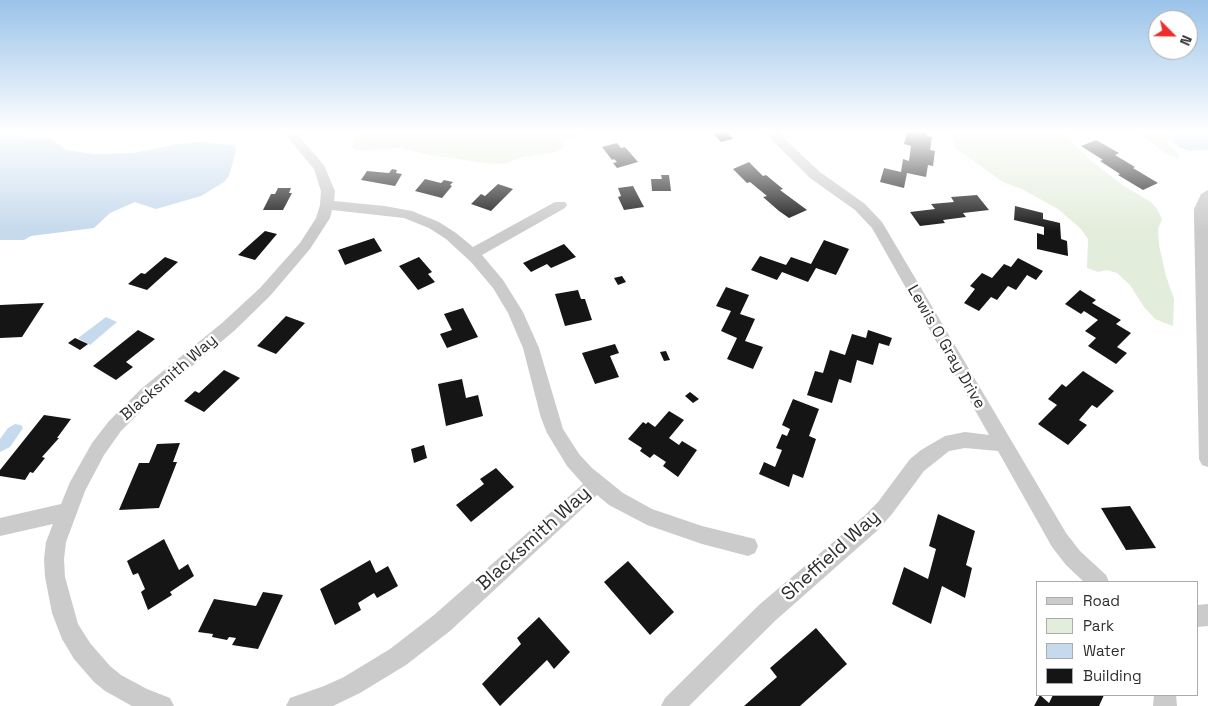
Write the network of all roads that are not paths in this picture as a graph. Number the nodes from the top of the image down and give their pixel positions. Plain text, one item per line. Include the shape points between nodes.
1 (317, 165) edge
2 (804, 165) edge
3 (1208, 194) edge
4 (327, 205) junction
5 (560, 205) dead end
6 (472, 254) junction
7 (1002, 444) junction
8 (1208, 459) edge
9 (596, 484) junction
10 (66, 512) junction
11 (0, 527) edge
12 (748, 546) dead end
13 (1099, 581) edge
14 (162, 706) edge
15 (298, 706) edge
16 (673, 706) edge

1 - 4 street via 328,191
2 - 7 street, Lewis O Gray Drive via 860,207 876,225
3 - 8 street via 1201,216
4 - 6 street, Blacksmith Way via 385,210 416,217 442,230
4 - 10 street, Blacksmith Way via 323,218 305,246 265,292 147,394 116,426 91,462
5 - 6 street
6 - 9 street, Blacksmith Way via 498,284 522,327 556,433 573,460
7 - 13 street, Lewis O Gray Drive via 1059,540 1073,558
7 - 16 street, Sheffield Way via 965,440 945,444 927,456 871,523 768,612
9 - 12 street, Blacksmith Way via 627,506 656,520
9 - 15 street, Blacksmith Way via 442,623 398,657 352,685
10 - 11 street
10 - 14 street, Blacksmith Way via 54,559 63,613 70,631 102,674 127,692

